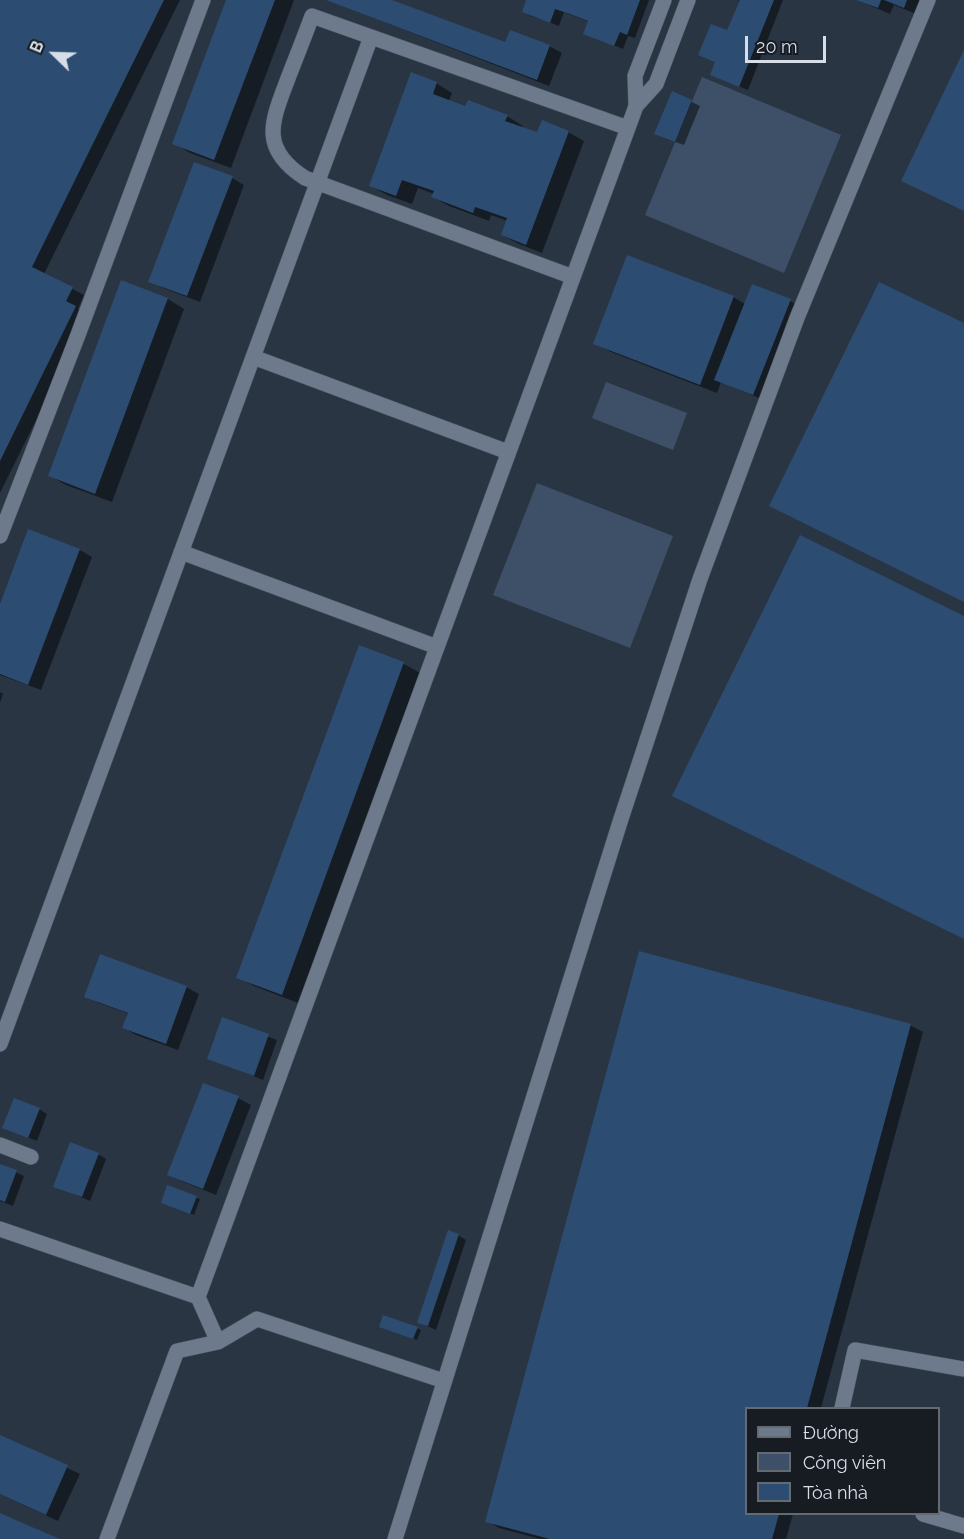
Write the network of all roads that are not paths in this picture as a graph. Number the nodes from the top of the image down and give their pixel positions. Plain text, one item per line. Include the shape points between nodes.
1 (203, 0) edge
2 (664, 0) edge
3 (688, 0) edge
4 (928, 0) edge
5 (372, 37) junction
6 (636, 106) junction
7 (628, 128) junction
8 (318, 182) junction
9 (573, 277) junction
10 (254, 357) junction
11 (508, 452) junction
12 (0, 536) edge
13 (181, 552) junction
14 (437, 647) junction
15 (0, 1044) edge
16 (0, 1145) edge
17 (31, 1157) dead end
18 (0, 1229) edge
19 (198, 1297) junction
20 (218, 1342) junction
21 (964, 1369) edge
22 (444, 1381) junction
23 (842, 1407) edge
24 (926, 1515) edge
25 (964, 1526) edge
26 (107, 1539) edge
27 (396, 1539) edge

1 - 12 lane
2 - 6 lane via 635,76
3 - 6 lane via 656,84
4 - 22 lane via 797,318 700,579
5 - 7 lane
5 - 8 lane
5 - 8 lane via 312,16 274,116 273,137 284,161 299,174
6 - 7 lane
7 - 9 lane
8 - 9 lane
8 - 10 lane
9 - 11 lane
10 - 11 lane
10 - 13 lane
11 - 14 lane
13 - 14 lane
13 - 15 lane
14 - 19 lane
16 - 17 lane
18 - 19 lane
19 - 20 lane
20 - 22 lane via 257,1319
20 - 26 lane via 177,1351
21 - 23 lane via 855,1350
22 - 27 lane
24 - 25 lane

